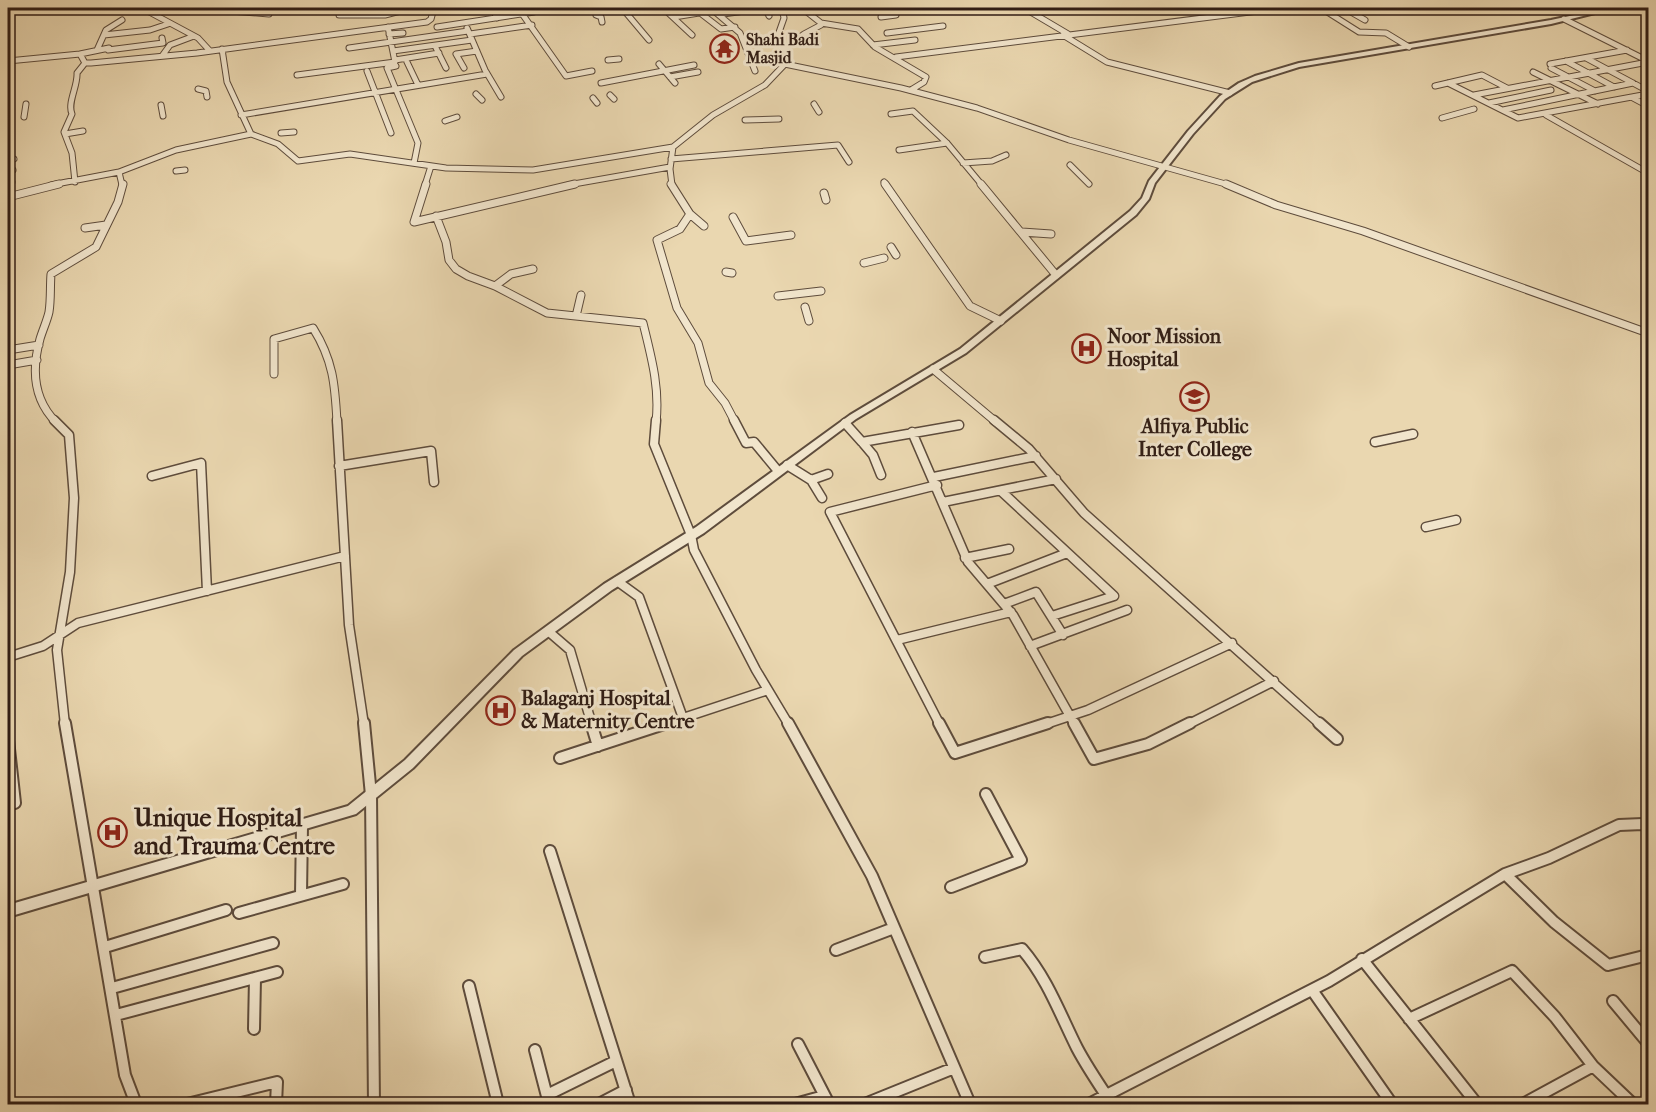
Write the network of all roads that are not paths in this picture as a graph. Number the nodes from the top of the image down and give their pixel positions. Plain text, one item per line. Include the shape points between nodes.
1 (144, 8) edge
2 (360, 8) edge
3 (412, 8) edge
4 (434, 8) edge
5 (504, 8) edge
6 (518, 8) edge
7 (622, 8) edge
8 (730, 8) edge
9 (750, 8) edge
10 (765, 8) edge
11 (782, 8) edge
12 (802, 8) edge
13 (1024, 8) edge
14 (1281, 8) edge
15 (1321, 8) edge
16 (1344, 8) edge
17 (1612, 8) edge
18 (667, 9) edge
19 (688, 10) edge
20 (713, 10) junction
21 (231, 11) dead end
22 (534, 12) dead end
23 (699, 12) junction
24 (269, 14) dead end
25 (364, 14) junction
26 (523, 14) junction
27 (339, 15) dead end
28 (596, 15) dead end
29 (719, 15) junction
30 (896, 15) dead end
31 (769, 16) dead end
32 (674, 17) junction
33 (881, 17) dead end
34 (497, 18) junction
35 (1564, 19) junction
36 (122, 20) dead end
37 (1365, 20) dead end
38 (465, 22) junction
39 (602, 22) dead end
40 (168, 24) junction
41 (532, 25) junction
42 (821, 25) junction
43 (943, 26) dead end
44 (388, 27) junction
45 (437, 27) dead end
46 (735, 27) junction
47 (403, 33) dead end
48 (887, 33) dead end
49 (389, 34) junction
50 (1066, 34) junction
51 (104, 35) junction
52 (682, 35) dead end
53 (194, 36) junction
54 (471, 37) junction
55 (777, 38) dead end
56 (649, 40) dead end
57 (915, 40) dead end
58 (391, 42) junction
59 (435, 45) junction
60 (873, 45) junction
61 (453, 47) dead end
62 (1409, 47) junction
63 (349, 48) dead end
64 (222, 49) junction
65 (97, 50) junction
66 (165, 50) junction
67 (1628, 50) junction
68 (210, 51) junction
69 (393, 51) junction
70 (477, 51) junction
71 (439, 53) junction
72 (80, 54) junction
73 (162, 56) junction
74 (896, 57) junction
75 (1585, 58) junction
76 (619, 59) dead end
77 (608, 60) dead end
78 (8, 61) edge
79 (395, 61) junction
80 (1565, 61) junction
81 (1648, 61) edge
82 (407, 63) dead end
83 (86, 64) junction
84 (658, 64) dead end
85 (785, 64) junction
86 (694, 65) dead end
87 (446, 68) dead end
88 (464, 68) dead end
89 (1608, 69) junction
90 (367, 71) dead end
91 (592, 71) dead end
92 (665, 71) junction
93 (755, 71) dead end
94 (698, 72) dead end
95 (1533, 72) dead end
96 (1588, 73) junction
97 (487, 74) junction
98 (297, 75) dead end
99 (1568, 76) junction
100 (670, 77) junction
101 (1549, 80) junction
102 (1536, 82) junction
103 (601, 83) dead end
104 (675, 83) dead end
105 (1449, 83) junction
106 (1633, 83) junction
107 (418, 85) junction
108 (920, 85) junction
109 (1435, 86) dead end
110 (1510, 87) junction
111 (1614, 87) junction
112 (198, 88) dead end
113 (396, 89) junction
114 (911, 90) junction
115 (1551, 90) junction
116 (1595, 91) junction
117 (375, 92) junction
118 (1648, 92) edge
119 (1230, 93) junction
120 (476, 94) dead end
121 (925, 94) junction
122 (1578, 94) junction
123 (1473, 95) junction
124 (1528, 95) junction
125 (207, 97) dead end
126 (501, 97) dead end
127 (1566, 97) junction
128 (1632, 97) junction
129 (482, 100) dead end
130 (1542, 102) junction
131 (1489, 103) junction
132 (26, 104) dead end
133 (814, 104) dead end
134 (1598, 104) junction
135 (161, 105) dead end
136 (1648, 106) edge
137 (1474, 109) dead end
138 (1503, 111) junction
139 (819, 112) dead end
140 (1561, 112) junction
141 (891, 114) dead end
142 (242, 115) junction
143 (1546, 115) junction
144 (163, 116) dead end
145 (24, 117) dead end
146 (458, 117) dead end
147 (1442, 118) dead end
148 (745, 120) dead end
149 (779, 120) dead end
150 (445, 121) dead end
151 (83, 131) dead end
152 (294, 132) dead end
153 (281, 133) dead end
154 (392, 133) dead end
155 (65, 134) junction
156 (250, 134) junction
157 (947, 143) junction
158 (673, 147) junction
159 (899, 150) dead end
160 (147, 153) dead end
161 (1006, 155) dead end
162 (158, 158) junction
163 (298, 161) junction
164 (849, 162) dead end
165 (414, 163) junction
166 (670, 163) junction
167 (963, 163) junction
168 (1070, 165) dead end
169 (431, 166) junction
170 (1166, 166) junction
171 (309, 167) dead end
172 (185, 170) dead end
173 (176, 171) dead end
174 (119, 172) junction
175 (1648, 173) edge
176 (75, 182) junction
177 (884, 182) dead end
178 (1089, 184) dead end
179 (824, 193) dead end
180 (8, 198) edge
181 (826, 200) dead end
182 (690, 214) junction
183 (436, 216) junction
184 (733, 217) dead end
185 (106, 225) junction
186 (704, 226) dead end
187 (85, 228) dead end
188 (1022, 232) junction
189 (1051, 234) dead end
190 (791, 235) dead end
191 (891, 247) dead end
192 (896, 255) dead end
193 (884, 258) dead end
194 (864, 262) dead end
195 (533, 269) dead end
196 (1056, 275) junction
197 (495, 286) junction
198 (820, 291) dead end
199 (581, 295) dead end
200 (778, 296) dead end
201 (805, 307) dead end
202 (577, 312) dead end
203 (808, 321) dead end
204 (1001, 321) junction
205 (1648, 333) edge
206 (39, 345) junction
207 (8, 350) edge
208 (37, 360) junction
209 (8, 365) edge
210 (933, 369) junction
211 (274, 374) dead end
212 (845, 423) junction
213 (959, 425) dead end
214 (912, 432) junction
215 (1413, 434) dead end
216 (862, 442) junction
217 (1375, 442) dead end
218 (1036, 456) junction
219 (787, 465) junction
220 (339, 466) junction
221 (778, 471) junction
222 (828, 474) dead end
223 (881, 474) dead end
224 (152, 476) dead end
225 (811, 480) junction
226 (1056, 480) junction
227 (935, 481) junction
228 (434, 482) dead end
229 (1001, 491) junction
230 (822, 498) dead end
231 (943, 502) junction
232 (1456, 520) dead end
233 (1426, 527) dead end
234 (691, 535) junction
235 (1009, 549) dead end
236 (1067, 553) junction
237 (345, 556) junction
238 (966, 558) junction
239 (617, 581) junction
240 (987, 584) junction
241 (207, 591) junction
242 (1004, 604) junction
243 (1127, 610) dead end
244 (1011, 612) junction
245 (1052, 616) junction
246 (548, 631) junction
247 (61, 633) junction
248 (1063, 635) junction
249 (897, 640) junction
250 (1232, 643) junction
251 (1030, 646) junction
252 (8, 657) edge
253 (1274, 681) junction
254 (768, 690) junction
255 (1070, 716) junction
256 (683, 718) junction
257 (1337, 739) dead end
258 (8, 740) edge
259 (598, 746) junction
260 (560, 758) dead end
261 (986, 794) dead end
262 (371, 795) junction
263 (15, 803) dead end
264 (302, 826) junction
265 (1648, 828) edge
266 (550, 851) dead end
267 (1505, 874) junction
268 (94, 884) junction
269 (343, 884) dead end
270 (951, 887) dead end
271 (301, 895) junction
272 (226, 910) dead end
273 (8, 911) edge
274 (239, 914) dead end
275 (894, 928) junction
276 (273, 943) dead end
277 (105, 947) junction
278 (836, 950) dead end
279 (985, 957) dead end
280 (1647, 958) edge
281 (1362, 959) junction
282 (277, 972) dead end
283 (255, 978) junction
284 (470, 986) dead end
285 (112, 988) junction
286 (1311, 990) junction
287 (1613, 1001) dead end
288 (116, 1015) junction
289 (1409, 1019) junction
290 (254, 1029) dead end
291 (1648, 1043) edge
292 (798, 1044) dead end
293 (535, 1050) dead end
294 (616, 1061) junction
295 (1593, 1066) junction
296 (954, 1068) junction
297 (626, 1089) junction
298 (548, 1100) edge
299 (826, 1100) edge
300 (1110, 1100) edge
301 (870, 1103) edge
302 (136, 1104) edge
303 (187, 1104) edge
304 (276, 1104) edge
305 (374, 1104) edge
306 (498, 1104) edge
307 (599, 1104) edge
308 (630, 1104) edge
309 (795, 1104) edge
310 (970, 1104) edge
311 (1089, 1104) edge
312 (1392, 1104) edge
313 (1477, 1104) edge
314 (1524, 1104) edge
315 (1633, 1104) edge

1 - 40 street
2 - 25 street
3 - 25 street via 385,15
4 - 44 street via 427,22
5 - 34 street via 494,9
6 - 26 street
7 - 56 street
8 - 20 street
9 - 29 street
10 - 31 street
11 - 55 street via 784,18
12 - 42 street
13 - 50 street
14 - 50 street
15 - 62 street via 1359,32 1386,33
16 - 37 street
17 - 35 street
18 - 32 street
19 - 23 street
19 - 32 street
20 - 23 street
20 - 29 street
21 - 24 street
22 - 26 street
23 - 46 street via 721,29
25 - 27 street
26 - 34 street
26 - 41 street
28 - 39 street
29 - 46 street
30 - 33 street
32 - 52 street via 690,34
34 - 38 street
35 - 62 street
35 - 67 street
36 - 51 street
38 - 45 street
38 - 54 street
40 - 51 street
40 - 53 street
41 - 54 street
41 - 91 street via 566,76
42 - 60 street via 854,26
42 - 85 street via 808,29 776,55 775,62
43 - 48 street
44 - 49 street
44 - 64 street
46 - 93 street via 752,57
47 - 49 street
49 - 58 street
50 - 74 street
50 - 119 street via 1107,62
51 - 65 street
53 - 66 street
53 - 68 street via 205,42
54 - 58 street
54 - 59 street
54 - 61 street
54 - 70 street
57 - 60 street
58 - 63 street
58 - 69 street
59 - 69 street
59 - 71 street
60 - 74 street
62 - 119 street via 1299,64 1250,81
64 - 68 street
64 - 142 street via 227,82
65 - 66 street via 163,41
65 - 72 street
66 - 73 street
67 - 75 street
67 - 81 street
68 - 73 street
69 - 79 street
70 - 88 street via 456,54
70 - 97 street
71 - 79 street
71 - 87 street
72 - 78 street
72 - 83 street
73 - 83 street
74 - 108 street via 926,77
75 - 80 street
75 - 89 street
76 - 77 street
79 - 98 street
79 - 113 street via 396,66 387,68
80 - 96 street
80 - 99 street via 1551,66
81 - 89 street
82 - 107 street
83 - 155 street via 76,78 78,84
84 - 92 street
85 - 114 street
85 - 158 street via 765,85 712,115
86 - 92 street
89 - 96 street
89 - 106 street
90 - 117 street
92 - 100 street
92 - 103 street
94 - 100 street
95 - 101 street
96 - 99 street
96 - 111 street
97 - 107 street
97 - 126 street
99 - 101 street
99 - 116 street
100 - 104 street
101 - 102 street
101 - 122 street
102 - 110 street
102 - 115 street
105 - 109 street
105 - 110 street via 1482,75
105 - 123 street
106 - 111 street
106 - 118 street
107 - 113 street
108 - 114 street
108 - 121 street
110 - 123 street
110 - 124 street
111 - 116 street
112 - 125 street
113 - 117 street
113 - 165 street via 418,143
114 - 121 street
115 - 124 street
115 - 127 street
116 - 122 street
117 - 142 street
117 - 154 street
118 - 128 street
119 - 170 street
120 - 129 street
121 - 170 street
122 - 127 street
122 - 134 street
123 - 131 street
124 - 130 street
124 - 131 street
127 - 130 street
128 - 134 street
128 - 136 street
130 - 138 street
130 - 140 street
131 - 138 street
132 - 145 street
133 - 139 street
134 - 140 street
135 - 144 street
137 - 147 street
138 - 143 street via 1518,118
140 - 143 street
141 - 157 street via 913,111
142 - 156 street
143 - 175 street
146 - 150 street
148 - 149 street
151 - 155 street
152 - 153 street
155 - 176 street
156 - 162 street via 176,150
156 - 163 street via 278,144
157 - 159 street
157 - 167 street
158 - 166 street
158 - 169 street via 533,170
160 - 162 street
161 - 167 street via 992,161
162 - 174 street
163 - 165 street via 350,154
163 - 171 street
164 - 166 street via 838,145
165 - 169 street
166 - 182 street via 674,190
166 - 183 street
167 - 188 street
168 - 178 street
169 - 183 street via 414,222
170 - 196 street via 1133,213
170 - 205 street via 1222,182 1276,205 1363,231
172 - 173 street
174 - 176 street
174 - 185 street via 123,183
176 - 180 street
177 - 204 street via 970,306
179 - 181 street
182 - 186 street
182 - 221 street via 680,229 657,240 677,308 698,343 709,383 725,403 746,443 754,442
183 - 197 street via 449,260 456,269
184 - 190 street via 746,241
185 - 187 street
185 - 206 street via 96,247 51,274 49,312
188 - 189 street
188 - 196 street
191 - 192 street
193 - 194 street
195 - 197 street via 511,274
196 - 204 street
197 - 234 street via 547,314 643,323 658,403 654,444
198 - 200 street
199 - 202 street
201 - 203 street
204 - 210 street
206 - 207 street
206 - 208 street
208 - 209 street
208 - 247 street via 38,396 46,412 69,435 72,450 70,572
210 - 212 street
210 - 218 street
211 - 220 street via 274,339 313,328 327,350 335,381
212 - 216 street
212 - 219 street
213 - 214 street
214 - 216 street
214 - 227 street
215 - 217 street
216 - 223 street
218 - 226 street
218 - 227 street
219 - 221 street
219 - 225 street
220 - 228 street via 430,451
220 - 237 street
221 - 234 street
222 - 225 street
224 - 241 street via 201,463
225 - 230 street
226 - 229 street
226 - 250 street via 1084,513
227 - 231 street
227 - 249 street via 830,512
229 - 231 street
229 - 236 street
231 - 238 street
232 - 233 street
234 - 239 street
234 - 254 street via 694,550
235 - 238 street
236 - 240 street
236 - 245 street via 1114,596
237 - 241 street
237 - 262 street via 349,625 360,686
238 - 240 street
239 - 246 street
239 - 256 street via 639,597
240 - 242 street
241 - 247 street via 78,623
242 - 244 street
242 - 245 street via 1036,591
243 - 248 street
244 - 249 street
244 - 251 street
245 - 248 street
246 - 259 street via 570,650
246 - 262 street via 518,653 450,724
247 - 252 street via 43,646
247 - 268 street via 57,650 66,738
248 - 251 street
249 - 255 street via 956,753
250 - 253 street
250 - 255 street
251 - 255 street
253 - 255 street via 1148,744 1094,759
253 - 257 street
254 - 256 street
254 - 275 street via 872,876
256 - 259 street
258 - 263 street
259 - 260 street
261 - 270 street via 1021,860
262 - 264 street via 352,810
262 - 305 street
264 - 268 street
264 - 271 street
265 - 267 street via 1643,824 1619,825
266 - 294 street
267 - 280 street via 1554,922 1608,965
267 - 281 street
268 - 273 street
268 - 277 street
269 - 271 street
271 - 274 street
272 - 277 street
275 - 278 street
275 - 296 street
276 - 285 street
277 - 285 street
279 - 300 street via 1022,949 1036,965 1068,1023 1077,1048
281 - 286 street
281 - 289 street
282 - 283 street
283 - 288 street
283 - 290 street
284 - 306 street
285 - 288 street
286 - 300 street
286 - 312 street
287 - 291 street
288 - 302 street via 125,1075
289 - 295 street via 1512,971
289 - 313 street
292 - 299 street
293 - 298 street
294 - 297 street
294 - 298 street
295 - 314 street
295 - 315 street
296 - 301 street
296 - 310 street
297 - 307 street
297 - 308 street
299 - 309 street
300 - 311 street
303 - 304 street via 277,1082

